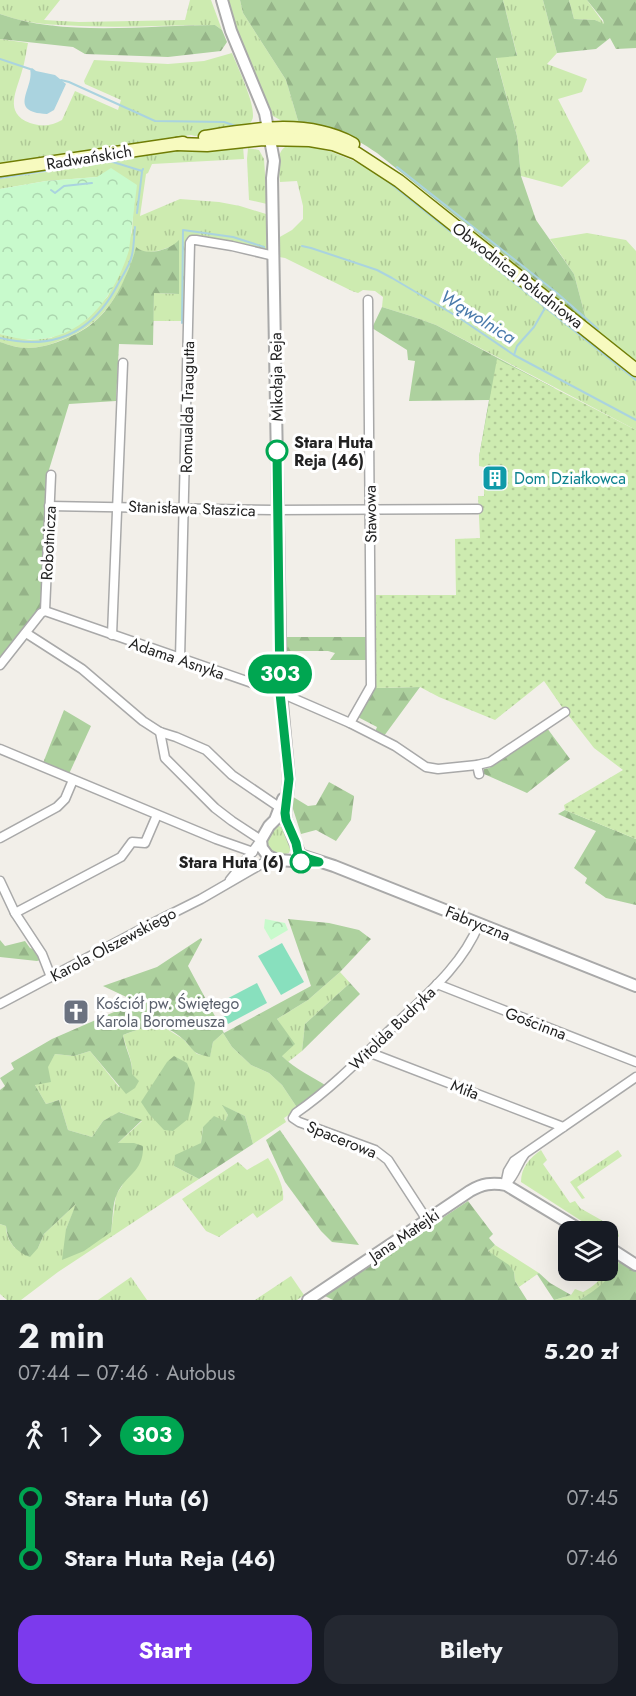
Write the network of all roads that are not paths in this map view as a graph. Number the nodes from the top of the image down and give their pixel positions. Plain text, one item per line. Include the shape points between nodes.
1 (222, 0) edge
2 (250, 77) junction
3 (265, 113) junction
4 (266, 134) junction
5 (293, 134) junction
6 (274, 161) junction
7 (0, 170) edge
8 (272, 177) junction
9 (274, 256) junction
10 (368, 300) dead end
11 (123, 363) dead end
12 (636, 370) edge
13 (51, 475) dead end
14 (50, 506) junction
15 (117, 506) junction
16 (370, 508) junction
17 (185, 509) junction
18 (478, 509) dead end
19 (278, 510) junction
20 (45, 611) junction
21 (26, 633) junction
22 (112, 635) junction
23 (180, 659) junction
24 (0, 665) edge
25 (280, 693) junction
26 (565, 712) dead end
27 (350, 723) junction
28 (160, 732) junction
29 (0, 749) edge
30 (73, 780) junction
31 (282, 810) junction
32 (158, 815) junction
33 (269, 826) junction
34 (290, 828) junction
35 (0, 838) edge
36 (261, 840) junction
37 (296, 843) junction
38 (253, 852) junction
39 (277, 859) junction
40 (319, 862) junction
41 (0, 881) edge
42 (226, 884) junction
43 (15, 913) junction
44 (479, 924) junction
45 (51, 976) junction
46 (437, 984) junction
47 (636, 986) edge
48 (0, 1004) edge
49 (368, 1052) junction
50 (636, 1062) edge
51 (636, 1077) edge
52 (296, 1120) joint
53 (563, 1127) junction
54 (505, 1185) junction
55 (427, 1220) junction
56 (566, 1221) edge
57 (618, 1253) edge
58 (636, 1265) edge
59 (308, 1300) edge

1 - 2 street, Mikołaja Reja
2 - 3 street, Mikołaja Reja
2 - 4 street, Mikołaja Reja
3 - 4 street, Mikołaja Reja
3 - 5 street
4 - 5 main road, Radwańskich
4 - 6 street, Mikołaja Reja
4 - 7 main road, Radwańskich
4 - 8 street, Mikołaja Reja
5 - 6 street
5 - 12 main road, Obwodnica Południowa via 323,132 361,149
6 - 8 street, Mikołaja Reja
8 - 9 street, Mikołaja Reja
9 - 17 street, Romualda Traugutta via 196,240 190,243
9 - 19 street, Mikołaja Reja
10 - 16 street, Stawowa
11 - 15 street
13 - 14 street, Robotnicza
14 - 15 street, Stanisława Staszica
14 - 20 street, Robotnicza
15 - 17 street, Stanisława Staszica
15 - 22 street
16 - 18 street, Stanisława Staszica
16 - 19 street, Stanisława Staszica
16 - 27 street, Stawowa via 371,686
17 - 19 street, Stanisława Staszica
17 - 23 street, Romualda Traugutta
19 - 25 street, Mikołaja Reja
20 - 21 street
20 - 22 street, Adama Asnyka
21 - 24 street
21 - 28 street via 82,669
22 - 23 street, Adama Asnyka
23 - 25 street, Adama Asnyka
25 - 27 street, Adama Asnyka
25 - 31 street, Mikołaja Reja via 289,768
26 - 27 street, Adama Asnyka via 478,770 430,769
28 - 31 street via 206,750 232,775
28 - 36 street via 165,758 215,808
29 - 30 street
30 - 32 street
30 - 35 street via 57,807
31 - 33 street
31 - 34 street
32 - 38 street
32 - 43 street via 144,843 132,842 121,857
33 - 34 street via 280,822
33 - 36 street
34 - 37 street
36 - 38 street, Karola Olszewskiego
36 - 39 street via 267,856
37 - 39 street via 292,855
37 - 40 street, Fabryczna via 300,855
38 - 42 street, Karola Olszewskiego
39 - 40 street, Fabryczna
39 - 42 street, Karola Olszewskiego
40 - 44 street, Fabryczna
41 - 43 street
42 - 45 street, Karola Olszewskiego
43 - 45 street via 42,954
44 - 46 street, Witolda Budryka via 469,947
44 - 47 street, Fabryczna
45 - 48 street, Karola Olszewskiego
46 - 49 street, Witolda Budryka
46 - 50 street, Gościnna
49 - 52 street, Witolda Budryka via 294,1115
49 - 53 street, Miła
51 - 53 street
52 - 55 street, Spacerowa via 382,1154
53 - 54 street via 526,1152 515,1175
54 - 55 street, Jana Matejki via 477,1187
54 - 56 street
55 - 59 street, Jana Matejki
57 - 58 street

